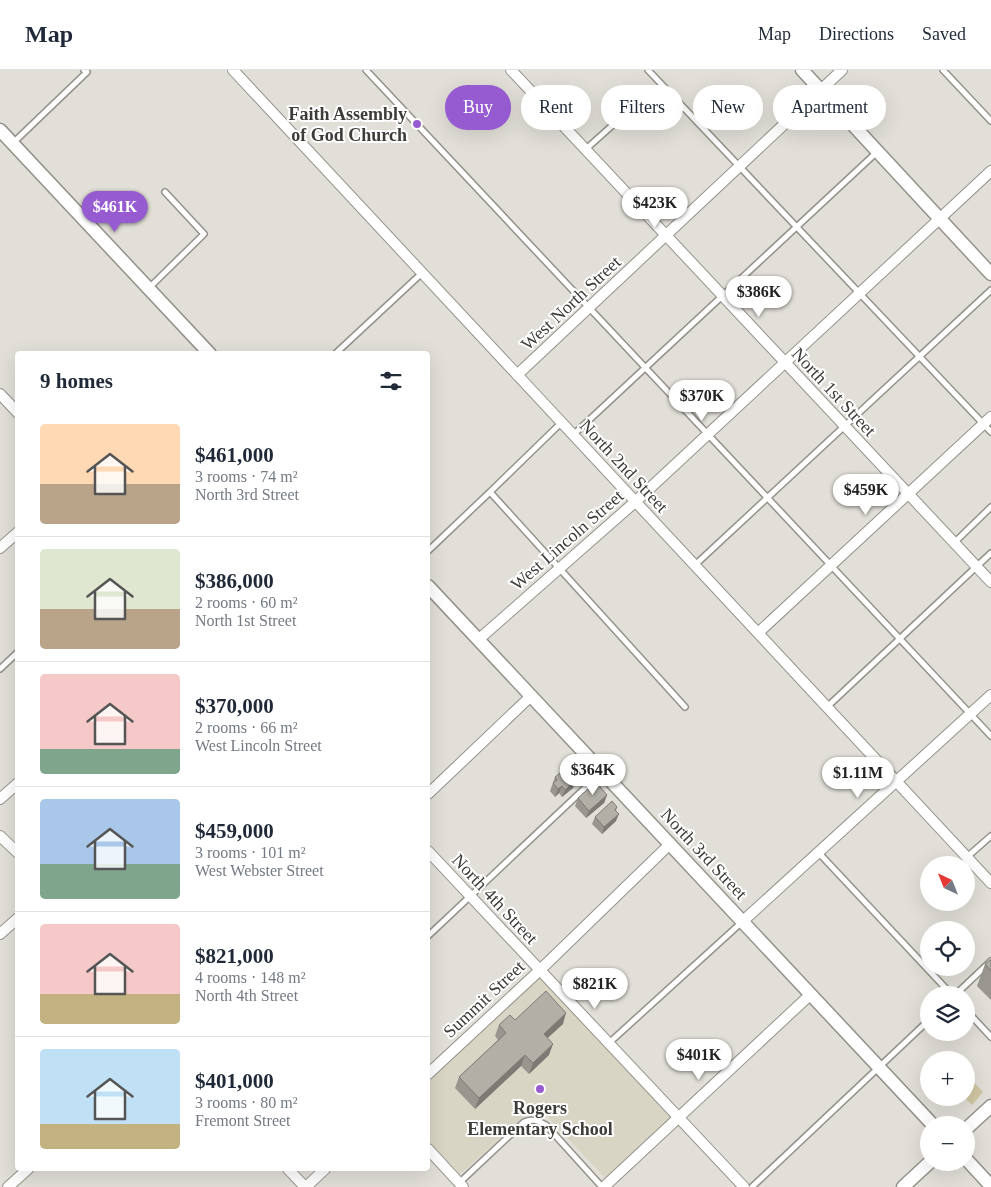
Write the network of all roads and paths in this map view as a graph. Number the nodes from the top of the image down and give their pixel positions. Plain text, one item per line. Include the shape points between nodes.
1 (84, 70) edge
2 (233, 70) edge
3 (366, 70) edge
4 (511, 70) edge
5 (648, 70) edge
6 (802, 70) edge
7 (842, 70) edge
8 (943, 70) edge
9 (662, 85) edge
10 (816, 85) edge
11 (826, 85) edge
12 (683, 107) edge
13 (991, 121) edge
14 (0, 130) edge
15 (607, 130) edge
16 (778, 130) edge
17 (858, 130) edge
18 (12, 143) junction
19 (586, 150) junction
20 (878, 152) junction
21 (740, 166) junction
22 (991, 171) edge
23 (165, 192) dead end
24 (939, 219) junction
25 (797, 226) junction
26 (666, 236) junction
27 (422, 272) junction
28 (991, 274) edge
29 (149, 289) junction
30 (991, 290) edge
31 (860, 292) junction
32 (722, 296) junction
33 (589, 308) junction
34 (206, 351) edge
35 (338, 351) edge
36 (920, 356) junction
37 (784, 363) junction
38 (646, 367) junction
39 (517, 375) junction
40 (0, 394) edge
41 (15, 410) edge
42 (987, 421) edge
43 (562, 422) junction
44 (844, 427) junction
45 (991, 432) edge
46 (708, 434) junction
47 (573, 435) junction
48 (490, 492) junction
49 (908, 494) junction
50 (767, 498) junction
51 (635, 502) junction
52 (991, 507) edge
53 (15, 535) edge
54 (954, 543) junction
55 (0, 548) edge
56 (430, 549) edge
57 (991, 553) edge
58 (695, 566) junction
59 (830, 566) junction
60 (976, 567) junction
61 (559, 569) junction
62 (991, 582) edge
63 (430, 588) edge
64 (758, 633) junction
65 (899, 639) junction
66 (478, 640) junction
67 (15, 655) edge
68 (0, 669) edge
69 (991, 695) edge
70 (532, 696) junction
71 (685, 707) dead end
72 (826, 707) junction
73 (970, 714) junction
74 (991, 736) edge
75 (603, 772) junction
76 (896, 782) junction
77 (15, 786) edge
78 (430, 792) edge
79 (0, 799) edge
80 (0, 836) edge
81 (991, 836) edge
82 (670, 844) junction
83 (15, 850) edge
84 (818, 852) junction
85 (430, 854) edge
86 (966, 856) edge
87 (968, 856) edge
88 (975, 866) edge
89 (991, 883) edge
90 (470, 896) junction
91 (15, 921) edge
92 (743, 921) junction
93 (0, 934) edge
94 (430, 934) edge
95 (991, 961) edge
96 (540, 970) junction
97 (945, 986) edge
98 (963, 986) edge
99 (811, 994) junction
100 (975, 1020) edge
101 (920, 1029) edge
102 (991, 1037) edge
103 (609, 1044) junction
104 (880, 1067) junction
105 (430, 1072) edge
106 (991, 1106) edge
107 (925, 1116) edge
108 (679, 1117) junction
109 (975, 1121) edge
110 (430, 1151) edge
111 (975, 1169) edge
112 (26, 1171) edge
113 (290, 1171) edge
114 (323, 1171) edge
115 (920, 1171) edge
116 (461, 1185) edge
117 (991, 1186) edge
118 (8, 1187) edge
119 (305, 1187) edge
120 (603, 1187) edge
121 (744, 1187) edge
122 (752, 1187) edge
123 (903, 1187) edge

1 - 18 lane via 87,72
2 - 27 street, North 2nd Street
3 - 33 lane
4 - 19 street, North 1st Street
5 - 9 lane
6 - 10 street
7 - 11 street, West North Street
8 - 13 lane
12 - 21 lane
14 - 18 street
15 - 19 lane
16 - 21 street, West North Street
17 - 20 street
18 - 29 street
19 - 26 street, North 1st Street
20 - 24 street
20 - 25 lane
21 - 25 lane
21 - 26 street, West North Street
22 - 24 street, West Lincoln Street
23 - 29 lane via 204,234
24 - 28 street
24 - 31 street, West Lincoln Street
25 - 31 lane
25 - 32 lane
26 - 32 street, North 1st Street
26 - 33 street, West North Street
27 - 35 lane
27 - 39 street, North 2nd Street
29 - 34 street
30 - 36 lane
31 - 36 lane
31 - 37 street, West Lincoln Street
32 - 37 street, North 1st Street
32 - 38 lane
33 - 38 lane
33 - 39 street, West North Street
36 - 42 lane
36 - 44 lane
37 - 44 street, North 1st Street
37 - 46 street, West Lincoln Street
38 - 46 lane
38 - 47 lane
39 - 43 street, North 2nd Street
40 - 41 street
42 - 45 lane
42 - 49 street
43 - 47 street, North 2nd Street
43 - 48 lane
44 - 49 street, North 1st Street
44 - 50 lane
46 - 50 lane
46 - 51 street, West Lincoln Street
47 - 51 street, North 2nd Street
48 - 56 lane
48 - 61 lane
49 - 54 street, North 1st Street
49 - 59 street
50 - 58 lane
50 - 59 lane
51 - 58 street, North 2nd Street
51 - 61 street, West Lincoln Street
52 - 54 lane
53 - 55 street
54 - 60 street, North 1st Street
57 - 60 lane
58 - 64 street, North 2nd Street
59 - 64 street
59 - 65 lane
60 - 62 street, North 1st Street
60 - 65 lane
61 - 66 street, West Lincoln Street
61 - 71 lane
63 - 66 street, North 3rd Street
64 - 72 street, North 2nd Street
65 - 72 lane
65 - 73 lane
66 - 70 street, North 3rd Street
67 - 68 lane
69 - 73 street
70 - 75 street, North 3rd Street
70 - 78 street
72 - 76 street, North 2nd Street
73 - 74 lane
73 - 76 street
75 - 82 street, North 3rd Street
75 - 90 lane
76 - 84 street
76 - 86 street, North 2nd Street
77 - 79 street
80 - 83 street
81 - 87 lane
82 - 92 street, North 3rd Street
82 - 96 street, Summit Street
84 - 92 street
84 - 97 lane
85 - 90 street, North 4th Street
88 - 89 street, North 2nd Street
90 - 94 lane
90 - 96 street, North 4th Street
91 - 93 street
92 - 99 street, North 3rd Street
92 - 103 lane
95 - 98 lane
96 - 103 street, North 4th Street
96 - 105 street, Summit Street
99 - 104 street, North 3rd Street
99 - 108 street
100 - 102 lane
101 - 104 lane
103 - 108 street, North 4th Street
104 - 107 street, North 3rd Street
104 - 122 lane
106 - 109 street
108 - 120 street
108 - 121 street, North 4th Street
110 - 116 street
111 - 117 street
112 - 118 street
113 - 119 street
114 - 119 street
115 - 123 street
116 - 120 lane via 530,1119 546,1125

